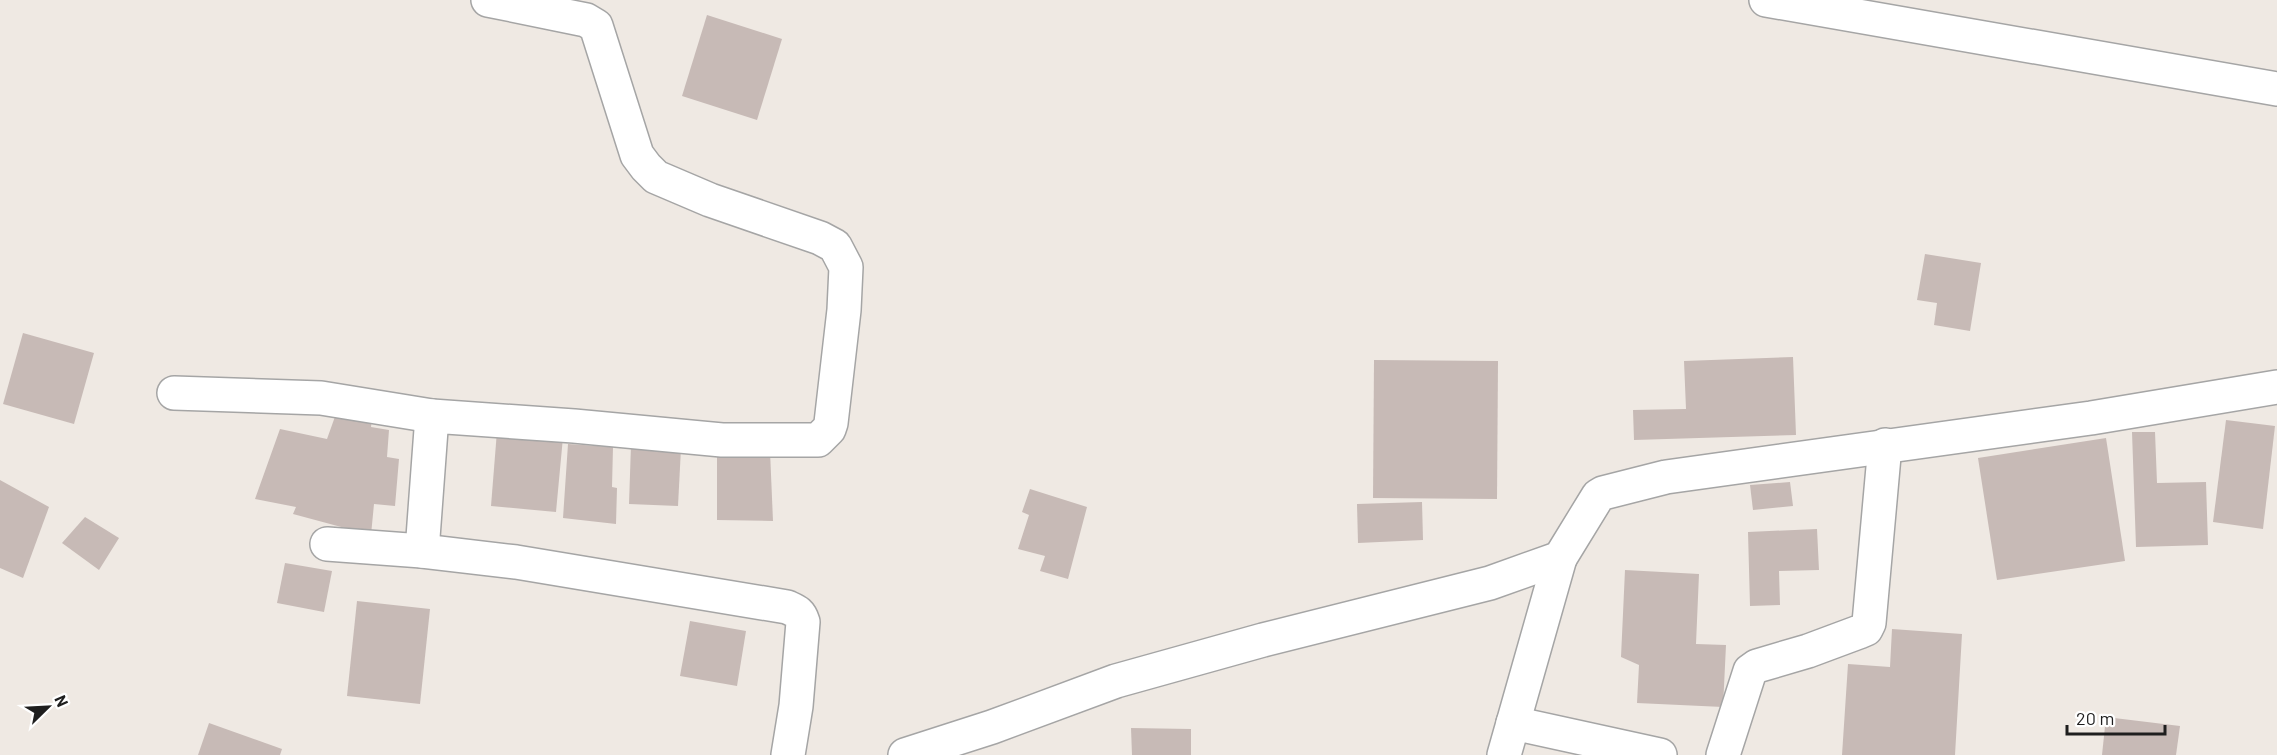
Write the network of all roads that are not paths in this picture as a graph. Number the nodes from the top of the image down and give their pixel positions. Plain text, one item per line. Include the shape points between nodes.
1 (488, 0) edge
2 (1766, 0) edge
3 (2277, 89) edge
4 (2277, 387) edge
5 (174, 393) dead end
6 (432, 416) junction
7 (1886, 445) junction
8 (327, 544) dead end
9 (422, 551) junction
10 (1560, 558) junction
11 (1513, 723) junction
12 (788, 755) edge
13 (905, 755) edge
14 (1504, 755) edge
15 (1660, 755) edge
16 (1724, 755) edge

1 - 6 street via 586,20 596,26 637,155 657,177 835,246 846,267 831,423 818,440 722,440
2 - 3 street
4 - 7 street via 2091,418
5 - 6 street via 321,398
6 - 9 street
7 - 10 street via 1666,477 1603,493
7 - 16 street via 1866,629 1750,671
8 - 9 street
9 - 12 street via 516,562 796,611 803,622
10 - 11 street
10 - 13 street via 1490,583 1116,681
11 - 14 street
11 - 15 street

